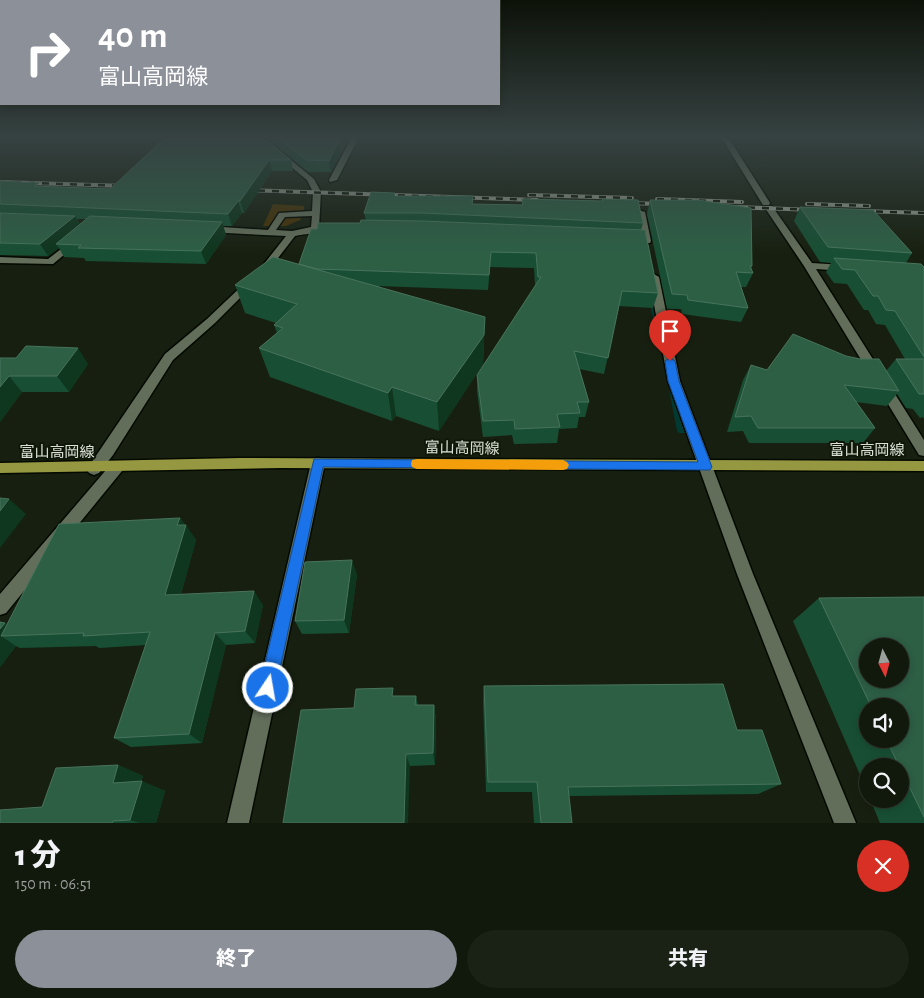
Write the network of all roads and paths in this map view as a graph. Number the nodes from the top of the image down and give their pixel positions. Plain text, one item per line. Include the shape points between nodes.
1 (307, 175) edge
2 (336, 175) edge
3 (748, 175) edge
4 (333, 180) dead end
5 (640, 212) edge
6 (317, 213) junction
7 (193, 228) edge
8 (315, 230) junction
9 (335, 230) edge
10 (271, 232) junction
11 (292, 234) junction
12 (80, 237) edge
13 (645, 244) edge
14 (0, 260) edge
15 (809, 266) junction
16 (652, 268) edge
17 (856, 269) edge
18 (924, 451) edge
19 (318, 462) junction
20 (924, 466) edge
21 (117, 467) junction
22 (706, 467) junction
23 (0, 468) edge
24 (94, 468) junction
25 (0, 606) edge
26 (238, 823) edge
27 (845, 823) edge

1 - 6 street via 317,192
2 - 4 street
3 - 15 street
5 - 13 street
6 - 8 street
6 - 10 street via 282,215
7 - 10 street
8 - 9 street
8 - 11 street
10 - 11 street
11 - 24 street via 273,260 169,357
12 - 14 street via 50,262
15 - 17 street
15 - 18 street
16 - 22 street via 674,381
19 - 21 main road, 富山高岡線
19 - 22 main road, 富山高岡線
19 - 26 street
20 - 22 main road, 富山高岡線
21 - 24 main road, 富山高岡線
21 - 25 street
22 - 27 street
23 - 24 main road, 富山高岡線

